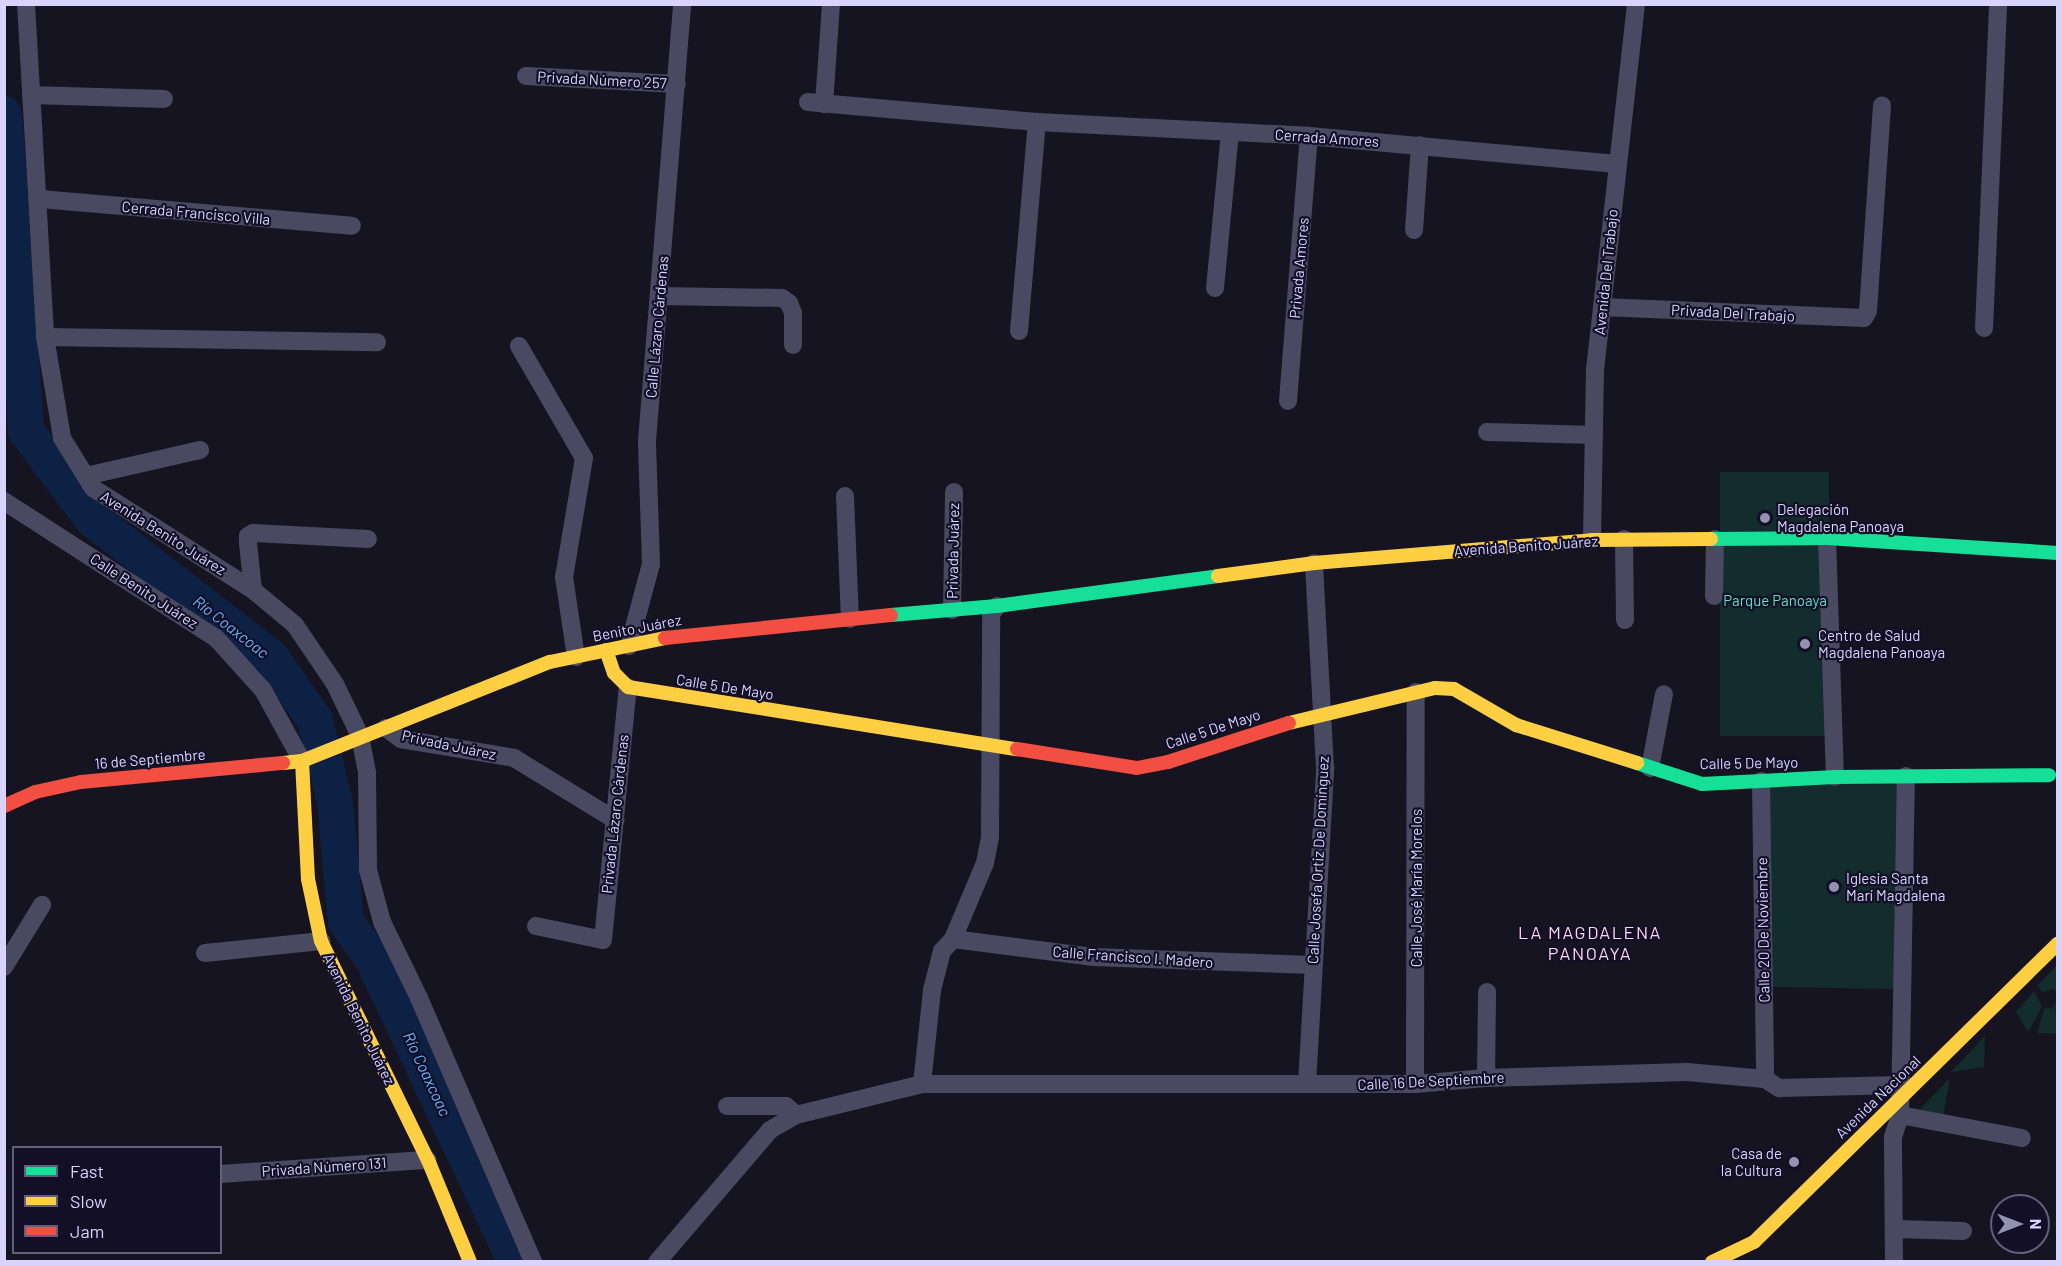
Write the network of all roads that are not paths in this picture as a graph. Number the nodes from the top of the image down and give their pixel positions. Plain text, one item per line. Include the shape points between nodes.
1 (26, 4) edge
2 (682, 4) edge
3 (831, 4) edge
4 (1636, 4) edge
5 (1998, 4) edge
6 (526, 76) dead end
7 (677, 84) junction
8 (31, 95) junction
9 (164, 99) dead end
10 (1882, 105) dead end
11 (1037, 122) junction
12 (1230, 132) junction
13 (1310, 136) junction
14 (1420, 145) junction
15 (1617, 164) junction
16 (40, 199) junction
17 (352, 226) dead end
18 (1414, 230) dead end
19 (1215, 288) dead end
20 (659, 296) junction
21 (1602, 307) junction
22 (1984, 328) dead end
23 (1018, 331) dead end
24 (45, 337) junction
25 (377, 342) dead end
26 (793, 345) dead end
27 (519, 346) dead end
28 (1288, 401) dead end
29 (1487, 432) dead end
30 (1594, 435) junction
31 (200, 450) dead end
32 (86, 476) junction
33 (954, 492) dead end
34 (845, 496) dead end
35 (4, 501) edge
36 (1715, 538) junction
37 (1827, 538) junction
38 (368, 539) dead end
39 (1624, 539) junction
40 (1592, 540) junction
41 (2058, 552) edge
42 (1314, 563) junction
43 (253, 590) junction
44 (1714, 596) dead end
45 (997, 606) junction
46 (952, 610) junction
47 (850, 619) junction
48 (1625, 621) dead end
49 (628, 646) junction
50 (606, 650) junction
51 (576, 657) junction
52 (628, 687) junction
53 (1416, 692) junction
54 (1664, 694) dead end
55 (1321, 712) junction
56 (386, 728) junction
57 (360, 736) junction
58 (990, 747) junction
59 (310, 759) junction
60 (1650, 768) junction
61 (2049, 775) dead end
62 (1906, 776) junction
63 (1835, 777) junction
64 (1761, 781) junction
65 (4, 806) edge
66 (615, 820) junction
67 (42, 905) dead end
68 (536, 926) dead end
69 (953, 939) junction
70 (321, 941) junction
71 (2058, 943) edge
72 (205, 953) dead end
73 (1312, 965) junction
74 (4, 967) edge
75 (1487, 992) dead end
76 (1486, 1078) junction
77 (1765, 1078) junction
78 (922, 1084) junction
79 (1308, 1084) junction
80 (1415, 1084) junction
81 (1900, 1100) junction
82 (727, 1106) dead end
83 (796, 1115) junction
84 (2022, 1138) dead end
85 (428, 1160) junction
86 (222, 1174) edge
87 (1895, 1229) junction
88 (1962, 1231) dead end
89 (470, 1262) edge
90 (533, 1262) edge
91 (657, 1262) edge
92 (1712, 1262) edge
93 (1894, 1262) edge

1 - 8 street, Avenida Benito Juárez
2 - 7 street, Calle Lázaro Cárdenas
3 - 11 street, Cerrada Amores via 816,103
4 - 15 street, Avenida Del Trabajo
5 - 22 street
6 - 7 street, Privada Número 257
7 - 20 street, Calle Lázaro Cárdenas
8 - 9 street
8 - 16 street, Avenida Benito Juárez
10 - 21 street, Privada Del Trabajo via 1868,311 1864,318
11 - 12 street, Cerrada Amores
11 - 23 street
12 - 13 street, Cerrada Amores
12 - 19 street
13 - 14 street, Cerrada Amores
13 - 28 street, Privada Amores
14 - 15 street, Cerrada Amores
14 - 18 street
15 - 21 street, Avenida Del Trabajo
16 - 17 street, Cerrada Francisco Villa
16 - 24 street, Avenida Benito Juárez
20 - 26 street via 782,298 789,303
20 - 49 street, Calle Lázaro Cárdenas via 647,441 651,564
21 - 30 street, Avenida Del Trabajo
24 - 25 street
24 - 32 street, Avenida Benito Juárez via 62,438
27 - 51 street via 584,458 564,577
29 - 30 street
30 - 40 street, Avenida Del Trabajo
31 - 32 street
32 - 43 street, Avenida Benito Juárez via 93,488
33 - 46 street, Privada Juárez
34 - 47 street
35 - 59 street, Calle Benito Juárez via 216,638 263,690
36 - 37 street, Avenida Benito Juárez
36 - 39 street, Avenida Benito Juárez
36 - 44 street
37 - 41 street, Avenida Benito Juárez
37 - 63 street
38 - 43 street via 253,533 248,536 248,543
39 - 40 street, Avenida Benito Juárez
39 - 48 street
40 - 42 street, Avenida Benito Juárez
42 - 45 street, Avenida Benito Juárez
42 - 55 street, Calle Josefa Ortiz De Domínguez
43 - 57 street, Avenida Benito Juárez via 295,625 335,684
45 - 46 street, Benito Juárez
45 - 58 street via 991,614
46 - 47 street, Benito Juárez
47 - 49 street, Benito Juárez via 683,634
49 - 50 street, Benito Juárez
50 - 51 street, Benito Juárez
50 - 52 street via 614,674
51 - 56 street, Benito Juárez via 550,662
52 - 58 street, Calle 5 De Mayo
52 - 66 street, Privada Lázaro Cárdenas
53 - 55 street, Calle 5 De Mayo
53 - 60 street, Calle 5 De Mayo via 1454,689 1516,725
53 - 80 street, Calle José María Morelos
54 - 60 street
55 - 58 street, Calle 5 De Mayo via 1137,768
55 - 73 street, Calle Josefa Ortiz De Domínguez via 1325,768
56 - 57 street, Benito Juárez
56 - 66 street, Privada Juárez via 401,739 514,758
57 - 59 street, Benito Juárez
57 - 90 street, Avenida Benito Juárez via 367,773 368,870 381,922 419,998
58 - 69 street via 990,838 985,863
59 - 65 street, 16 de Septiembre via 81,782 35,792
59 - 70 street, Avenida Benito Juárez via 308,879
60 - 64 street, Calle 5 De Mayo via 1702,784
61 - 62 street, Calle 5 De Mayo
62 - 63 street, Calle 5 De Mayo
62 - 81 street
63 - 64 street, Calle 5 De Mayo
64 - 77 street, Calle 20 De Noviembre
66 - 68 street, Privada Lázaro Cárdenas via 603,940
67 - 74 street
69 - 73 street, Calle Francisco I. Madero via 1093,957
69 - 78 street via 942,951 932,990
70 - 72 street
70 - 85 street, Avenida Benito Juárez
71 - 81 street, Avenida Nacional
73 - 79 street, Calle Josefa Ortiz De Domínguez
75 - 76 street
76 - 77 street, Calle 16 De Septiembre via 1687,1072
76 - 80 street, Calle 16 De Septiembre
77 - 81 street, Calle 16 De Septiembre via 1779,1088
78 - 79 street, Calle 16 De Septiembre
78 - 83 street
79 - 80 street, Calle 16 De Septiembre
81 - 84 street, Calle 16 De Septiembre
81 - 87 street via 1893,1137
81 - 92 street, Avenida Nacional via 1754,1242
82 - 83 street via 786,1106
83 - 91 street via 770,1130
85 - 86 street, Privada Número 131
85 - 89 street, Avenida Benito Juárez
87 - 88 street
87 - 93 street

